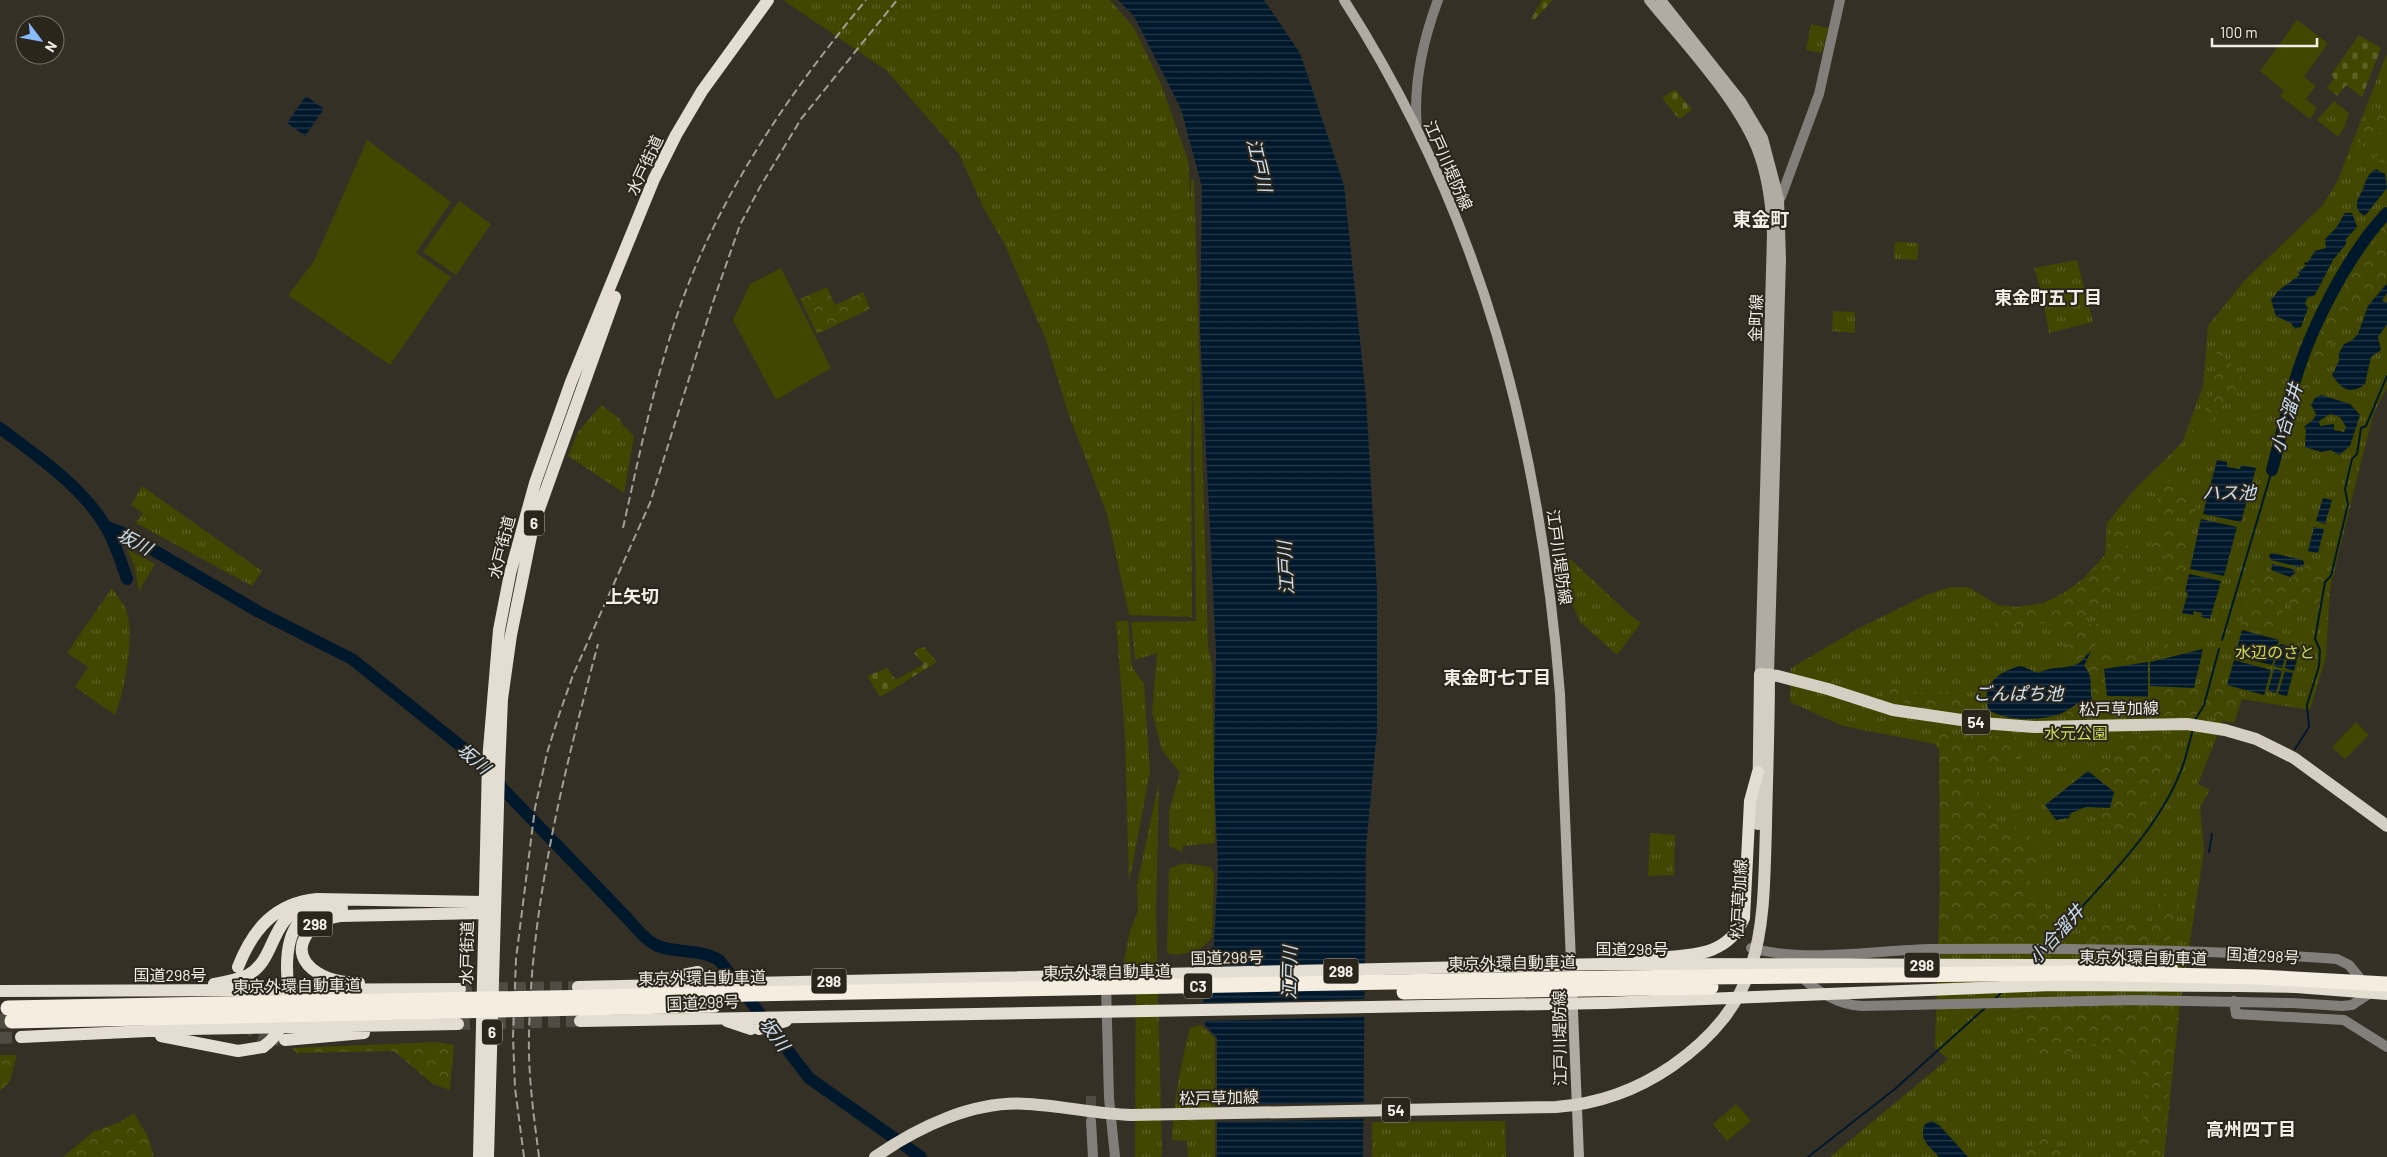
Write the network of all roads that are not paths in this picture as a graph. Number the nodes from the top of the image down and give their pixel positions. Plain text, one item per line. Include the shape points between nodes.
1 (768, 0) edge
2 (777, 0) edge
3 (1344, 0) edge
4 (1438, 0) edge
5 (1649, 0) edge
6 (1661, 0) edge
7 (1840, 0) edge
8 (758, 19) junction
9 (1417, 129) junction
10 (1774, 200) junction
11 (615, 285) junction
12 (1765, 674) junction
13 (1758, 772) junction
14 (2387, 826) edge
15 (326, 900) junction
16 (487, 907) junction
17 (402, 913) junction
18 (1754, 949) junction
19 (1776, 954) junction
20 (1572, 964) junction
21 (1619, 964) junction
22 (238, 967) dead end
23 (1106, 975) junction
24 (2359, 977) junction
25 (2387, 979) edge
26 (719, 983) junction
27 (654, 984) junction
28 (2387, 984) edge
29 (578, 987) tunnel mouth
30 (191, 988) junction
31 (427, 989) junction
32 (460, 989) tunnel mouth
33 (2387, 990) edge
34 (0, 991) edge
35 (2370, 992) junction
36 (2387, 994) edge
37 (2234, 1001) junction
38 (1574, 1004) junction
39 (1107, 1013) junction
40 (717, 1018) junction
41 (784, 1020) junction
42 (580, 1021) tunnel mouth
43 (458, 1024) tunnel mouth
44 (433, 1026) junction
45 (191, 1034) junction
46 (21, 1038) tunnel mouth
47 (285, 1040) tunnel mouth
48 (2387, 1047) edge
49 (1576, 1105) junction
50 (1111, 1115) junction
51 (1092, 1121) tunnel mouth
52 (479, 1157) edge
53 (488, 1157) edge
54 (875, 1157) edge
55 (1093, 1157) edge
56 (1115, 1157) edge
57 (1579, 1157) edge

1 - 8 highway, 水戸街道 / 6
2 - 8 highway, 水戸街道 / 6
3 - 9 main road, 江戸川堤防線
4 - 9 street via 1422,55
5 - 10 main road, 金町線 via 1740,117 1759,155
6 - 10 main road, 金町線 via 1753,119 1763,138
7 - 10 street via 1819,94
8 - 11 highway, 水戸街道 / 6 via 683,138
9 - 20 main road, 江戸川堤防線 via 1440,177 1483,286 1531,465 1558,667
10 - 12 main road, 金町線 via 1781,259
11 - 16 highway, 水戸街道 / 6 via 533,526 502,699 498,796
11 - 16 highway, 水戸街道 / 6 via 571,382 523,521 510,574 499,630 488,761
12 - 13 main road, 松戸草加線 / 54
12 - 14 main road, 松戸草加線 / 54 via 1828,689 1893,710 1991,724 2034,727 2194,725 2256,739 2288,755
12 - 18 main road, 松戸草加線 / 54 via 1763,908
13 - 18 main road, 松戸草加線 / 54
13 - 21 highway, bridge via 1749,814 1744,918 1730,940 1718,948 1700,953
15 - 16 highway, 298
15 - 22 highway, 298 via 298,901 275,913 255,935
15 - 30 highway, 298 via 304,906 286,918 262,960 247,975
16 - 17 highway, 298
16 - 52 highway, 水戸街道 / 6
16 - 53 highway, 水戸街道 / 6
17 - 31 highway, 298 via 325,919 307,932 303,955 312,969 334,980
17 - 45 highway, 298, bridge via 333,908 310,914 298,924 290,937 286,1019 277,1035 264,1047 238,1051
18 - 19 street
18 - 49 main road, 松戸草加線 / 54 via 1744,984 1710,1036 1634,1089
19 - 24 street via 1930,949 2212,953 2337,959 2349,965
19 - 37 street via 1816,988 1843,1004
20 - 21 highway, 国道298号 / 298, bridge
20 - 23 highway, 国道298号 / 298
20 - 38 main road, 江戸川堤防線
21 - 24 highway, 国道298号 / 298, bridge via 2084,965
23 - 26 highway, 国道298号 / 298
23 - 39 street
24 - 25 highway, 国道298号 / 298
26 - 27 highway, 国道298号 / 298
26 - 27 highway via 702,973 671,977
27 - 29 highway, 国道298号 / 298
28 - 33 highway, 東京外環自動車道 / C3, bridge via 2258,977 2071,973 1618,978 10,1014 1606,990 2063,978 2250,982
30 - 31 highway, 国道298号 / 298
30 - 34 highway, 298
31 - 32 highway, 国道298号 / 298
35 - 36 highway, 国道298号 / 298
35 - 37 street via 2352,1004 2342,1006
35 - 38 highway, 国道298号 / 298, bridge via 2296,987 2053,985
37 - 48 street via 2236,1014 2344,1020
38 - 39 highway, 国道298号 / 298
38 - 49 main road, 江戸川堤防線
39 - 41 highway, 国道298号 / 298 via 924,1014
39 - 50 street
40 - 41 highway, 国道298号 / 298
40 - 41 highway via 755,1029
40 - 42 highway, 国道298号 / 298
43 - 44 highway, 298
44 - 45 highway, 298
44 - 47 highway, 298
45 - 46 highway, 298
49 - 50 main road, 松戸草加線 / 54
49 - 57 main road, 江戸川堤防線
50 - 54 main road, 松戸草加線 / 54 via 1028,1104 996,1105 954,1116 906,1138
50 - 56 street
51 - 55 street

